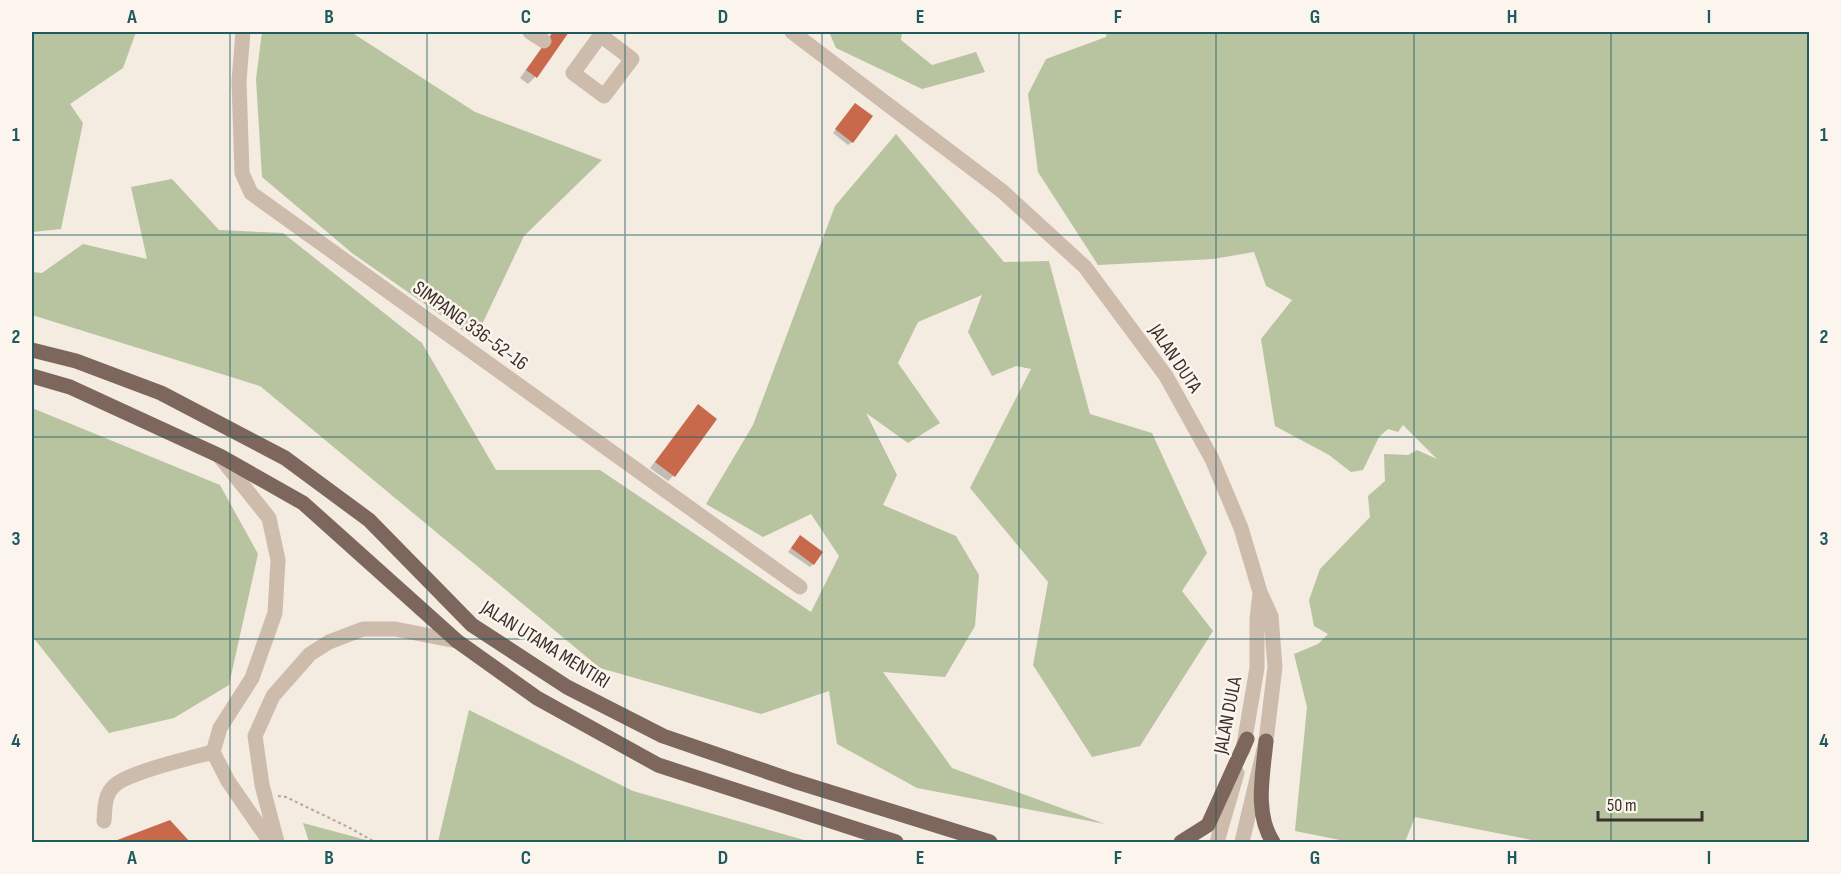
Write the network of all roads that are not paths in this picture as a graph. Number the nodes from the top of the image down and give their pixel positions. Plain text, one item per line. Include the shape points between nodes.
1 (243, 32) edge
2 (792, 32) edge
3 (32, 350) edge
4 (32, 376) edge
5 (219, 456) junction
6 (800, 587) dead end
7 (1260, 592) junction
8 (457, 641) junction
9 (1246, 739) junction
10 (1266, 741) junction
11 (213, 752) junction
12 (104, 821) dead end
13 (270, 843) edge
14 (277, 843) edge
15 (896, 843) edge
16 (990, 843) edge
17 (1181, 843) edge
18 (1217, 843) edge
19 (1242, 843) edge
20 (1273, 843) edge

1 - 6 street, SIMPANG 336-52-16 via 239,81 242,173 251,193
2 - 7 street, JALAN DUTA via 1002,191 1085,267 1166,376 1212,459 1241,528
3 - 16 main road, JALAN UTAMA MENTIRI via 76,361 161,393 285,458 369,520 472,625 567,687 663,736
4 - 5 main road via 70,387
5 - 8 main road via 303,503
5 - 11 street via 269,518 278,560 275,613 252,678 220,728
7 - 9 street, JALAN DULA via 1257,668
7 - 10 street, JALAN DUTA via 1271,616 1275,667
8 - 14 street via 395,629 363,629 310,654 273,696 255,736
8 - 15 main road via 537,698 658,765
9 - 17 main road via 1208,825
9 - 18 street, JALAN DULA
10 - 19 street, JALAN DUTA
10 - 20 main road via 1260,802
11 - 12 street via 127,777 113,786 106,799
11 - 13 street

